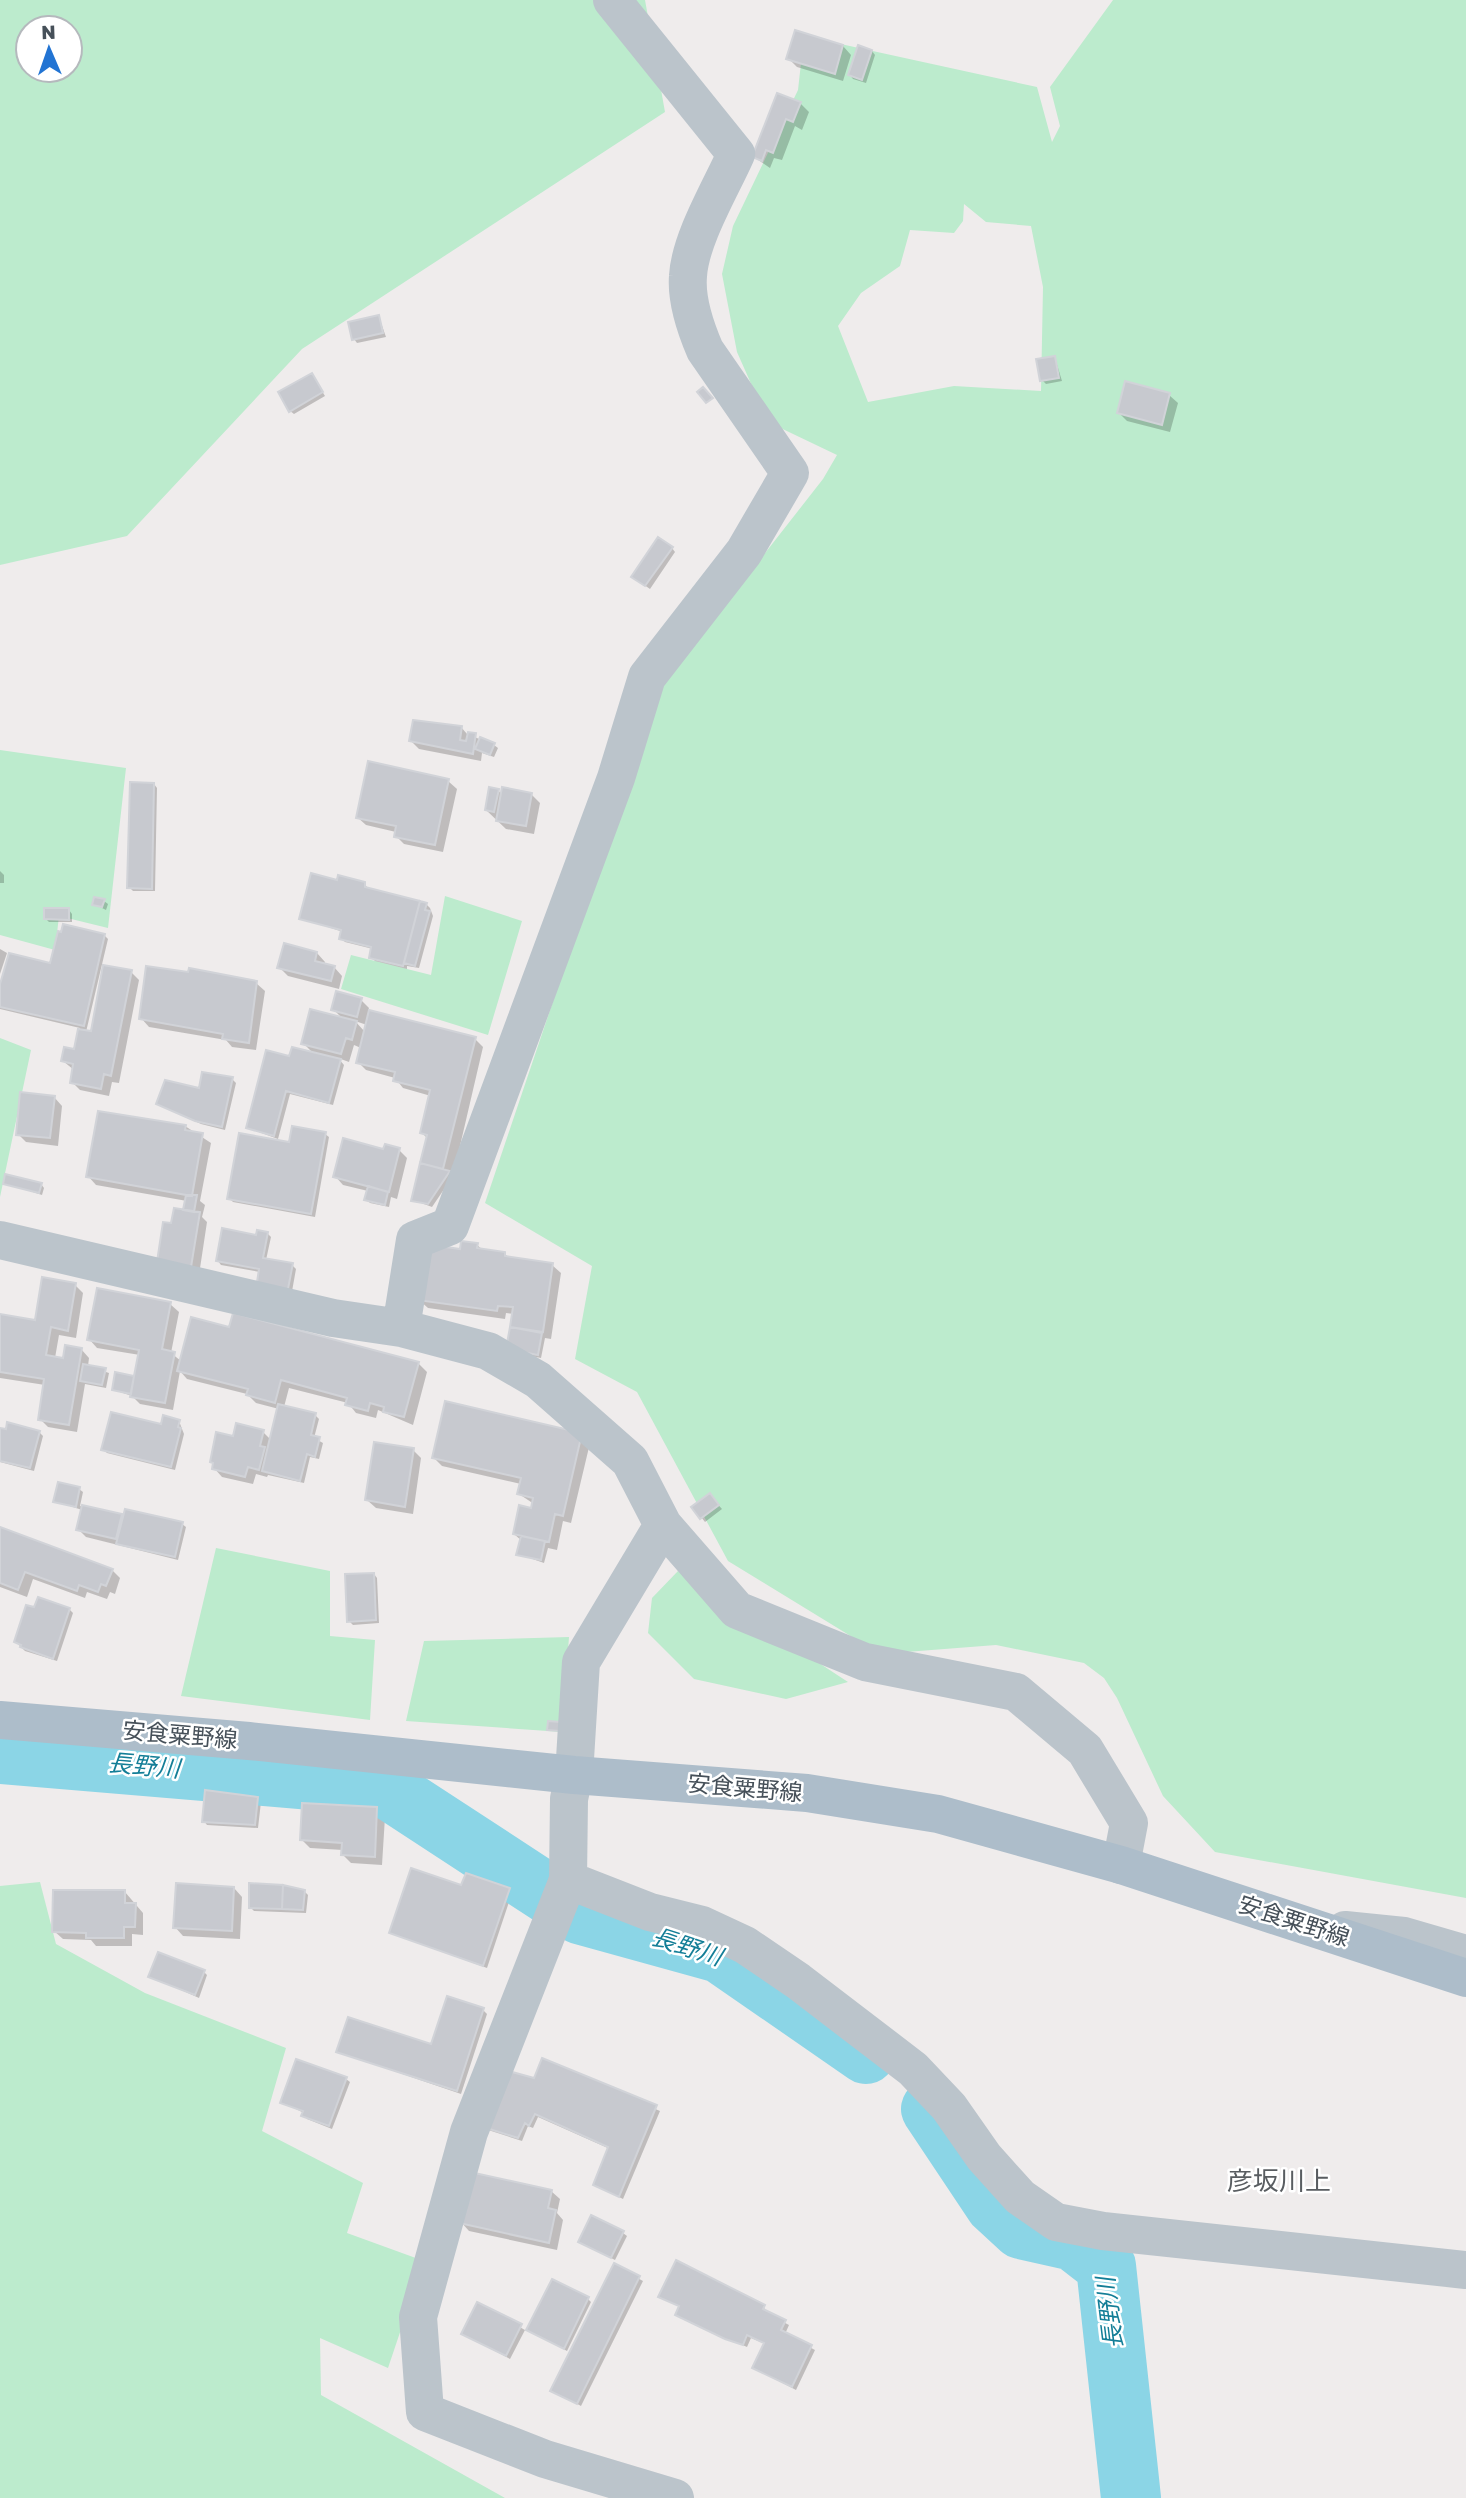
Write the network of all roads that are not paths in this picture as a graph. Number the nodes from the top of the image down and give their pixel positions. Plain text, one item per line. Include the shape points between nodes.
1 (612, 0) edge
2 (0, 1240) edge
3 (401, 1328) junction
4 (663, 1525) junction
5 (0, 1720) edge
6 (574, 1774) junction
7 (1121, 1865) junction
8 (561, 1894) junction
9 (1312, 1927) junction
10 (1466, 1954) edge
11 (1466, 1978) edge
12 (1466, 2270) edge
13 (675, 2498) edge

1 - 3 street via 736,154 696,245 688,276 696,329 705,350 789,473 744,552 647,677 612,789 450,1226 415,1240
2 - 3 street via 333,1318
3 - 4 street via 488,1351 538,1380 630,1461
4 - 6 street via 582,1662
4 - 7 street via 737,1610 865,1662 1016,1692 1085,1750 1129,1824
5 - 6 main road, 安食粟野線
6 - 7 main road, 安食粟野線 via 807,1793 938,1814
6 - 8 street
7 - 9 main road, 安食粟野線
8 - 12 street via 702,1925 744,1945 799,1981 913,2069 1020,2197 1056,2222
8 - 13 street via 469,2132 418,2317 425,2412 545,2459
9 - 10 street via 1404,1936
9 - 11 main road, 安食粟野線

